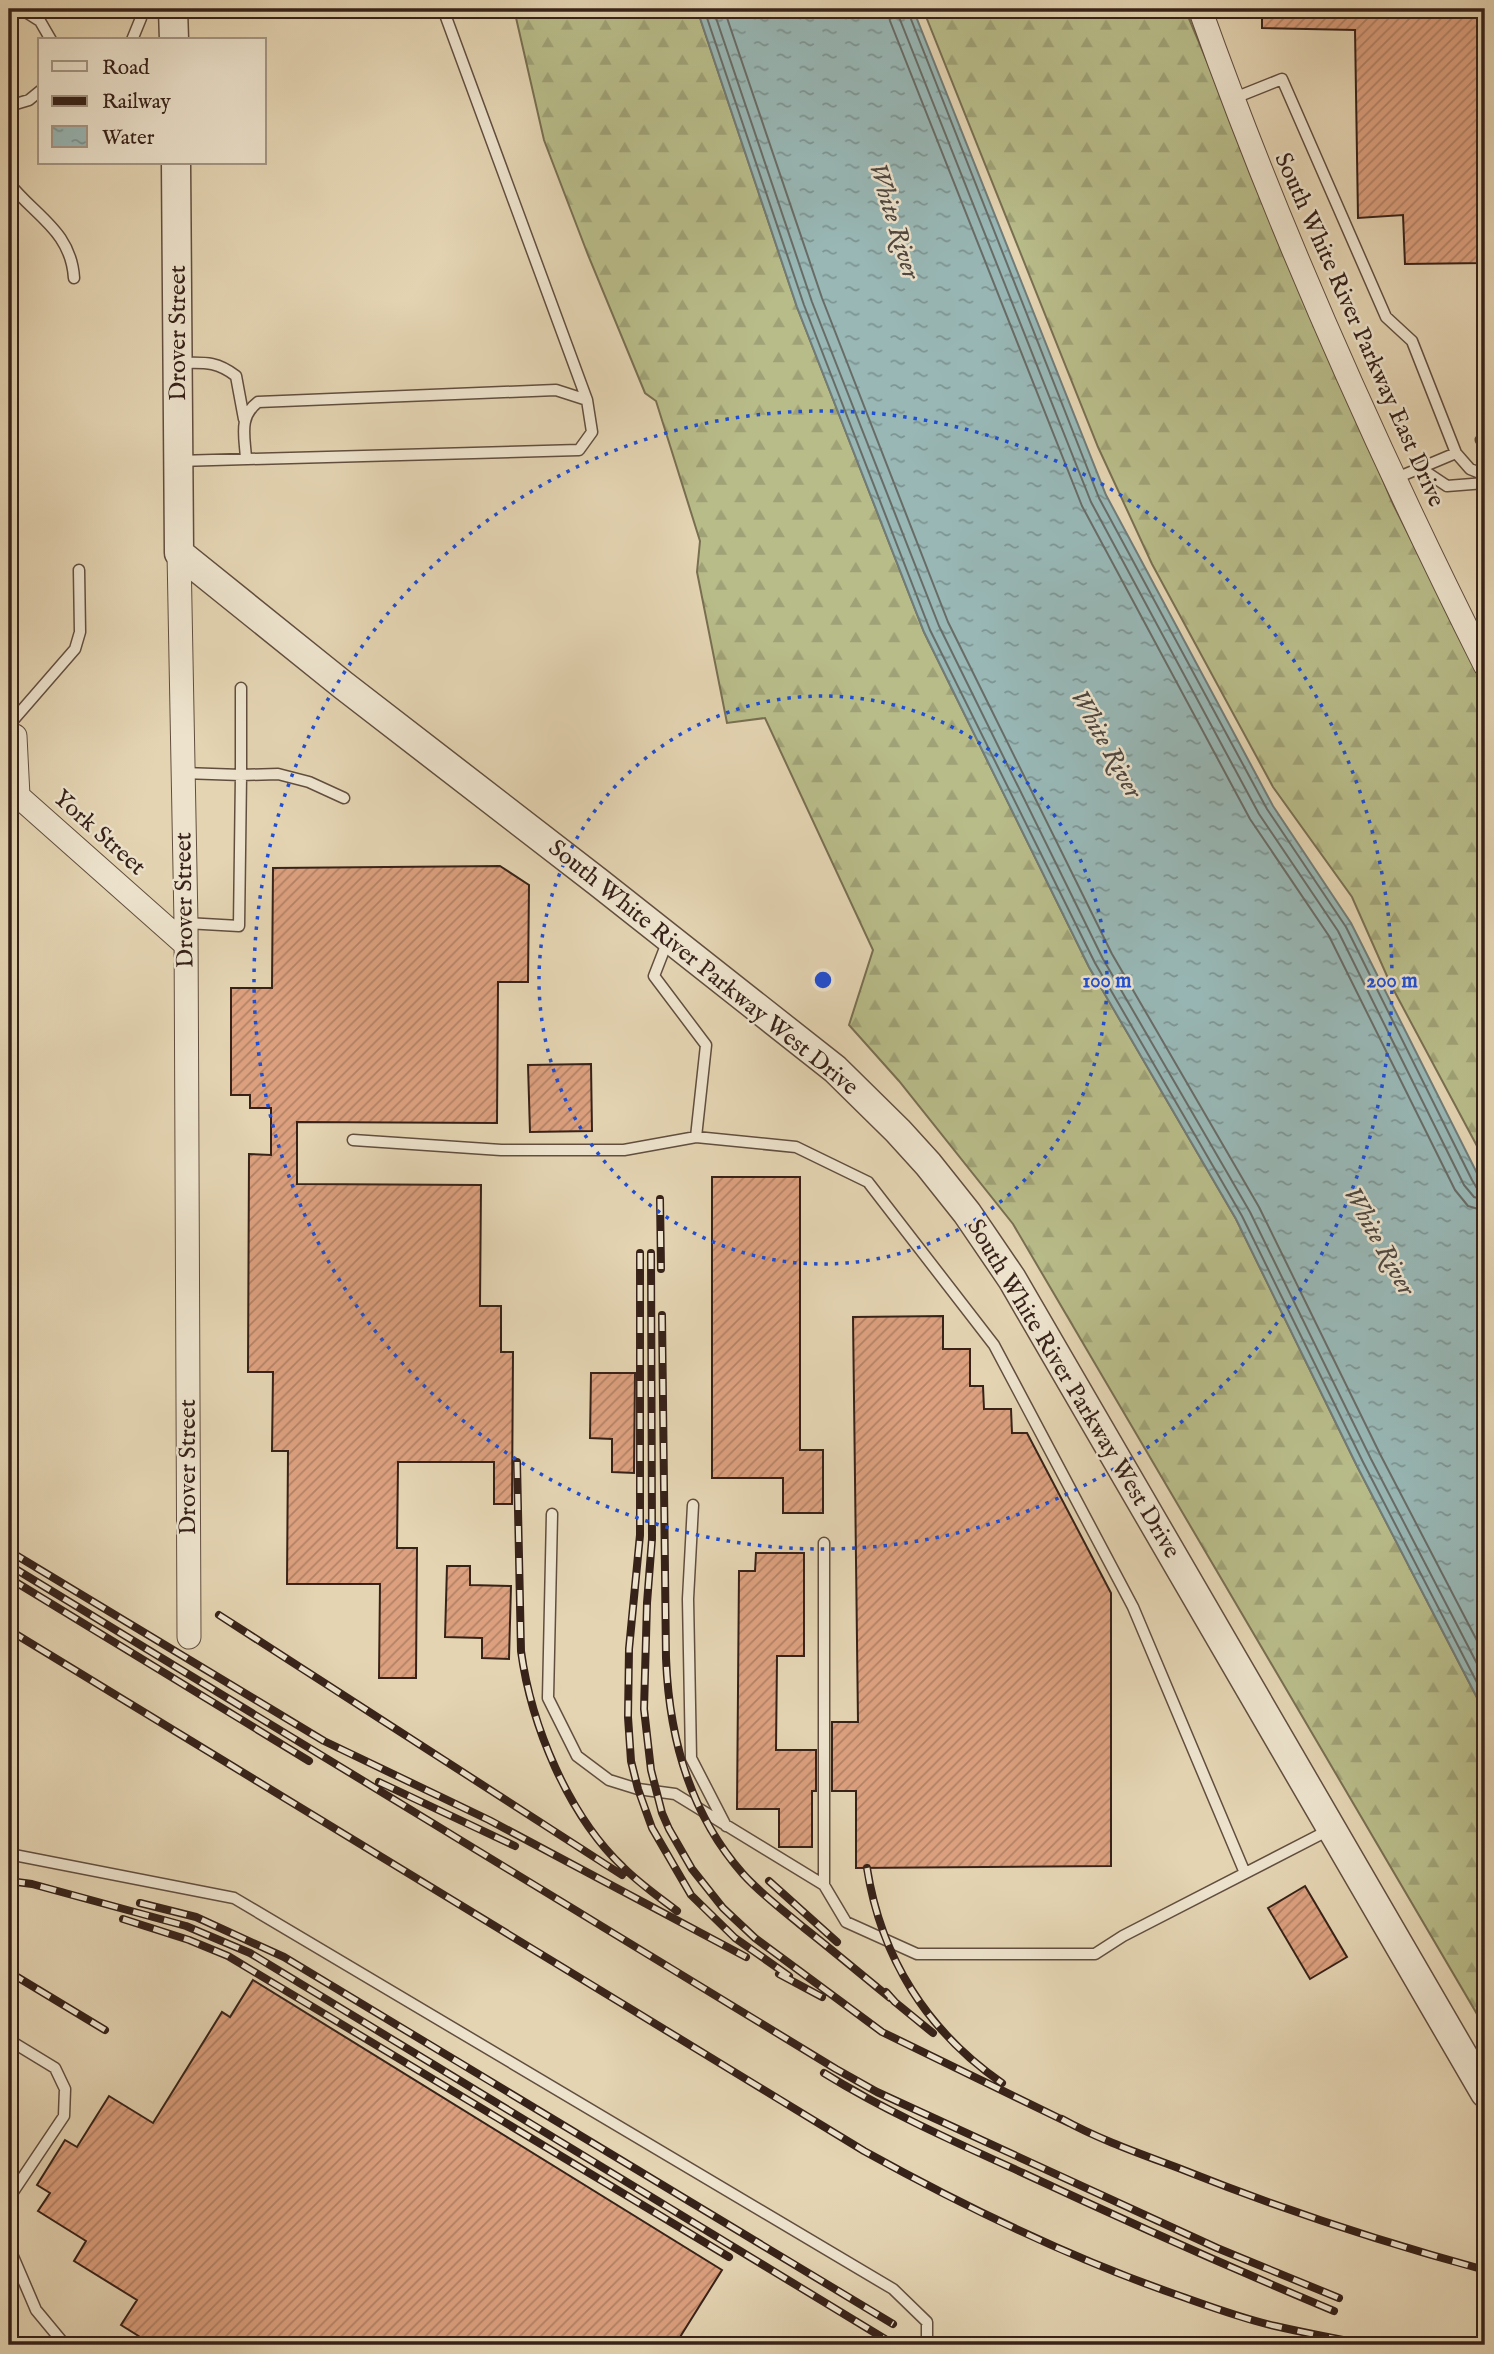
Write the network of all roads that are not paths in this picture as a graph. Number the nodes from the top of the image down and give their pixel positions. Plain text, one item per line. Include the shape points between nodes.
1 (21, 9) edge
2 (43, 9) edge
3 (141, 9) edge
4 (173, 9) edge
5 (443, 9) edge
6 (1200, 9) edge
7 (40, 21) junction
8 (50, 38) edge
9 (133, 38) edge
10 (174, 38) edge
11 (38, 93) edge
12 (1232, 99) junction
13 (9, 106) edge
14 (176, 164) edge
15 (9, 183) edge
16 (74, 278) dead end
17 (178, 363) junction
18 (587, 400) junction
19 (244, 422) junction
20 (1456, 453) junction
21 (246, 459) junction
22 (178, 461) junction
23 (1420, 468) junction
24 (1485, 475) edge
25 (1394, 479) junction
26 (1485, 483) edge
27 (179, 554) junction
28 (79, 570) dead end
29 (1485, 665) edge
30 (241, 688) dead end
31 (15, 736) joint
32 (183, 773) junction
33 (241, 775) junction
34 (13, 792) edge
35 (344, 798) dead end
36 (186, 934) junction
37 (669, 938) junction
38 (696, 1138) junction
39 (353, 1140) dead end
40 (693, 1505) dead end
41 (552, 1514) dead end
42 (824, 1543) dead end
43 (189, 1637) dead end
44 (726, 1827) junction
45 (1331, 1828) junction
46 (9, 1854) edge
47 (1245, 1873) junction
48 (824, 1885) junction
49 (9, 2040) edge
50 (1485, 2093) edge
51 (9, 2198) edge
52 (9, 2247) edge
53 (65, 2345) edge
54 (927, 2345) edge

1 - 7 lane
2 - 7 lane
3 - 9 lane
4 - 10 street
5 - 18 lane
6 - 12 street, South White River Parkway East Drive
7 - 8 lane
11 - 13 lane
12 - 20 lane via 1282,79 1386,317 1412,341
12 - 25 street, South White River Parkway East Drive via 1315,304
14 - 17 street, Drover Street
15 - 16 lane via 61,236
17 - 19 lane via 222,365 236,376
17 - 22 street, Drover Street
18 - 19 lane via 556,390 258,402 248,409
18 - 21 lane via 592,432 579,450
19 - 21 lane
20 - 23 lane
20 - 24 lane via 1471,469
21 - 22 lane
22 - 27 street, Drover Street
23 - 25 lane
23 - 26 lane via 1447,485
25 - 29 street, South White River Parkway East Drive
27 - 32 street, Drover Street
27 - 37 street, South White River Parkway West Drive
28 - 31 lane via 80,632 75,649 9,725
30 - 33 lane
31 - 34 street
32 - 33 lane
32 - 36 street, Drover Street
33 - 35 lane via 278,774
33 - 36 lane via 239,926
34 - 36 street, York Street
36 - 43 street, Drover Street
37 - 38 lane via 654,976 706,1045
37 - 45 street, South White River Parkway West Drive via 848,1081 898,1131 967,1213 1019,1291
38 - 39 lane via 624,1150 501,1150
38 - 47 lane via 796,1147 868,1182 994,1345 1133,1606
40 - 44 lane via 688,1599 691,1758
41 - 44 lane via 548,1698 577,1756 610,1780 675,1794
42 - 48 lane
44 - 48 lane
45 - 47 lane
45 - 50 street, South White River Parkway West Drive
46 - 54 lane via 234,1898 893,2289 927,2322
47 - 48 lane via 1095,1954 917,1954 846,1922
49 - 51 lane via 55,2068 65,2089 64,2116
52 - 53 lane via 36,2310

